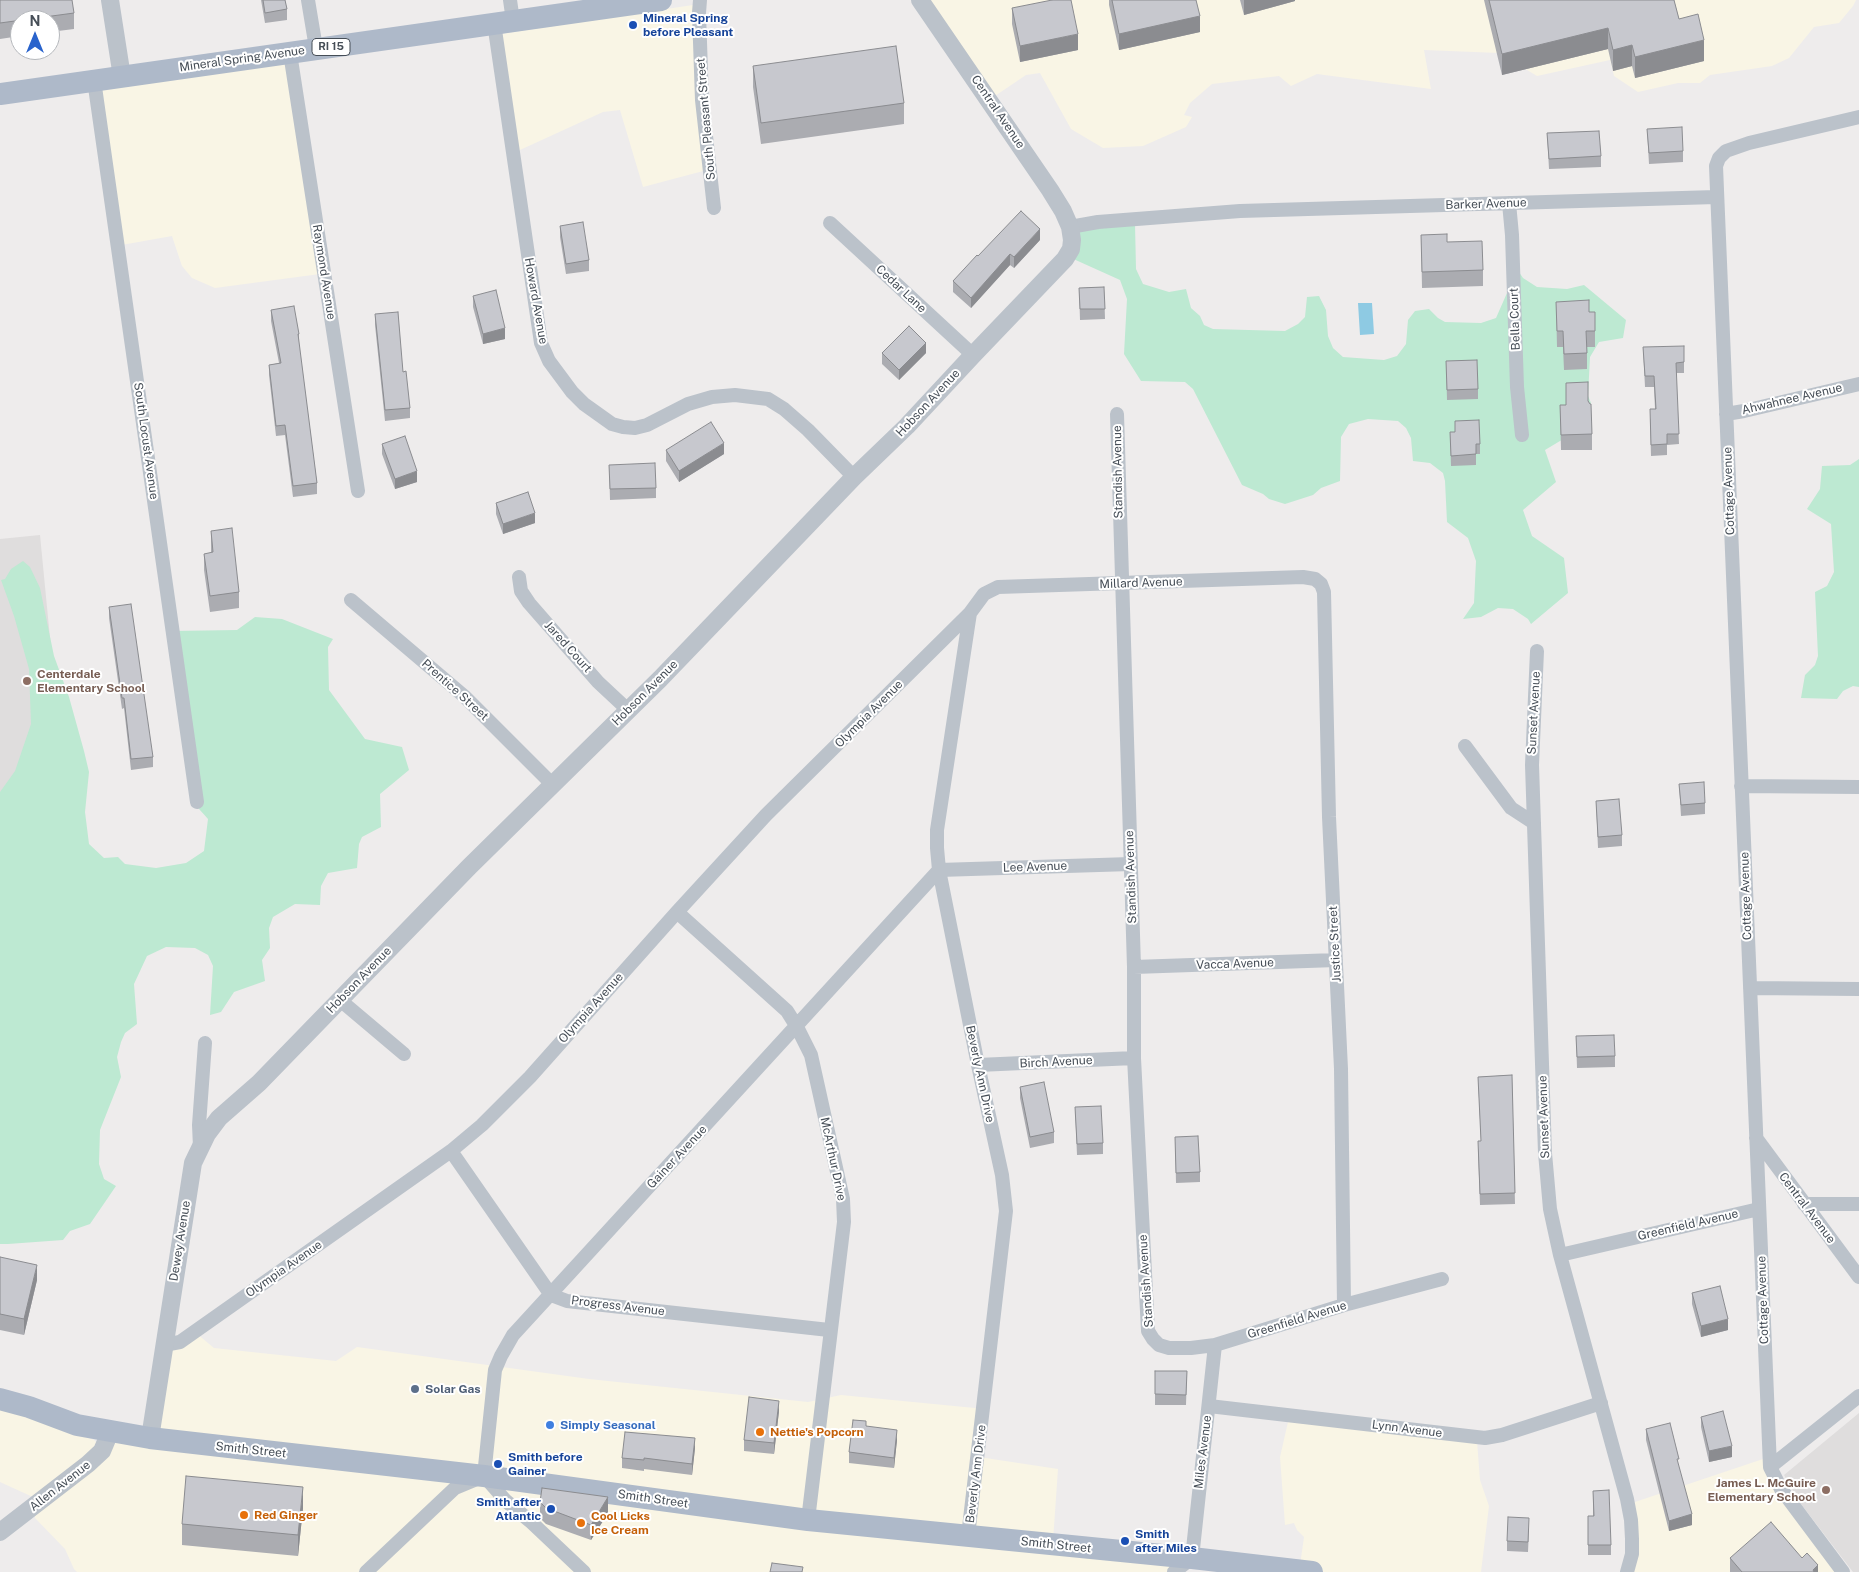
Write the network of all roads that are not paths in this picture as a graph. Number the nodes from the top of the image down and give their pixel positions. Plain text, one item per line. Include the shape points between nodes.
1 (110, 0) edge
2 (308, 0) edge
3 (661, 0) edge
4 (700, 0) edge
5 (920, 0) edge
6 (506, 14) edge
7 (316, 48) junction
8 (290, 52) junction
9 (122, 76) junction
10 (94, 80) junction
11 (0, 94) edge
12 (1859, 117) edge
13 (1716, 197) junction
14 (1509, 203) junction
15 (714, 208) dead end
16 (830, 223) dead end
17 (1070, 227) junction
18 (973, 355) junction
19 (1859, 384) edge
20 (1117, 414) dead end
21 (1726, 414) junction
22 (1522, 435) dead end
23 (854, 476) junction
24 (358, 491) dead end
25 (519, 577) dead end
26 (1120, 584) junction
27 (1321, 584) joint
28 (352, 600) dead end
29 (970, 613) junction
30 (1537, 651) dead end
31 (628, 710) junction
32 (1465, 746) dead end
33 (553, 785) junction
34 (1741, 786) junction
35 (1859, 787) edge
36 (197, 802) dead end
37 (1534, 823) junction
38 (1131, 864) junction
39 (939, 870) junction
40 (677, 912) junction
41 (1336, 960) junction
42 (1134, 967) junction
43 (1750, 988) junction
44 (1859, 989) edge
45 (340, 1000) junction
46 (797, 1027) junction
47 (206, 1043) dead end
48 (404, 1054) dead end
49 (1134, 1058) junction
50 (978, 1065) junction
51 (1756, 1138) junction
52 (200, 1148) junction
53 (451, 1151) junction
54 (1804, 1204) junction
55 (1859, 1204) edge
56 (1759, 1209) junction
57 (1560, 1255) junction
58 (1859, 1277) edge
59 (1442, 1279) dead end
60 (551, 1295) junction
61 (1344, 1305) junction
62 (830, 1330) junction
63 (1153, 1339) joint
64 (164, 1345) junction
65 (1215, 1345) junction
66 (1859, 1396) edge
67 (0, 1399) edge
68 (1600, 1403) junction
69 (1209, 1406) junction
70 (110, 1432) junction
71 (150, 1438) junction
72 (1770, 1466) junction
73 (484, 1476) junction
74 (808, 1520) junction
75 (0, 1532) edge
76 (968, 1536) junction
77 (1192, 1558) junction
78 (1245, 1568) edge
79 (366, 1572) edge
80 (584, 1572) edge
81 (1174, 1572) edge
82 (1312, 1572) edge
83 (1627, 1572) edge
84 (1842, 1572) edge

1 - 9 street
2 - 7 street
3 - 6 main road, Mineral Spring Avenue / RI 15
4 - 15 street, South Pleasant Street via 702,100
5 - 17 street, Central Avenue via 1050,190
6 - 7 main road, Mineral Spring Avenue / RI 15
6 - 23 street, Howard Avenue via 542,343 549,361 572,392 612,424 635,428 712,397 768,399 802,425
7 - 8 main road, Mineral Spring Avenue / RI 15
8 - 9 main road, Mineral Spring Avenue / RI 15
8 - 24 street, Raymond Avenue
9 - 10 main road, Mineral Spring Avenue / RI 15
10 - 11 main road, Mineral Spring Avenue / RI 15
10 - 36 street, South Locust Avenue
12 - 13 street via 1749,142 1726,151 1716,166
13 - 14 street, Barker Avenue
13 - 21 street, Cottage Avenue
14 - 17 street, Barker Avenue via 1240,212 1098,222
14 - 22 street, Bella Court
16 - 18 street, Cedar Lane
17 - 18 street, Hobson Avenue via 1072,249 1066,259
18 - 23 street, Hobson Avenue via 907,426
19 - 21 street, Ahwahnee Avenue
20 - 26 street, Standish Avenue
21 - 34 street, Cottage Avenue
23 - 31 street, Hobson Avenue
25 - 31 street, Jared Court via 521,591 529,603 598,682
26 - 27 street, Millard Avenue via 1303,577
26 - 29 street, Millard Avenue via 998,587 984,594
26 - 38 street, Standish Avenue
27 - 41 street, Justice Street via 1324,592
28 - 33 street, Prentice Street via 464,696
29 - 39 street, Beverly Ann Drive via 937,830
29 - 40 street, Olympia Avenue via 766,815
30 - 37 street, Sunset Avenue via 1532,765
31 - 33 street, Hobson Avenue
32 - 37 street via 1510,808
33 - 45 street, Hobson Avenue
34 - 35 street
34 - 43 street, Cottage Avenue
37 - 57 street, Sunset Avenue via 1545,1154 1550,1209
38 - 39 street, Lee Avenue
38 - 42 street, Standish Avenue
39 - 46 street, Gainer Avenue
39 - 50 street, Beverly Ann Drive
40 - 46 street, McArthur Drive via 786,1012
40 - 53 street, Olympia Avenue via 530,1078
41 - 42 street, Vacca Avenue
41 - 61 street, Justice Street
42 - 49 street, Standish Avenue
43 - 44 street
43 - 51 street, Cottage Avenue
45 - 48 street
45 - 52 street, Hobson Avenue via 259,1083 219,1118
46 - 60 street, Gainer Avenue
46 - 62 street, McArthur Drive via 811,1055 844,1212
47 - 52 street, Dewey Avenue
49 - 50 street, Birch Avenue
49 - 63 street, Standish Avenue via 1148,1331
50 - 76 street, Beverly Ann Drive via 1002,1175 1006,1212
51 - 54 street, Central Avenue
51 - 56 street, Cottage Avenue
52 - 64 street, Dewey Avenue via 193,1163
53 - 60 street
53 - 64 street, Olympia Avenue via 180,1342
54 - 55 street
54 - 58 street, Central Avenue
56 - 57 street, Greenfield Avenue
56 - 72 street, Cottage Avenue
57 - 68 street, Sunset Avenue
59 - 61 street, Greenfield Avenue
60 - 62 street, Progress Avenue via 567,1301
60 - 73 street, Gainer Avenue via 513,1335 500,1356 495,1370
61 - 65 street, Greenfield Avenue
62 - 74 street, McArthur Drive
63 - 65 street, Greenfield Avenue via 1169,1348
64 - 71 street, Dewey Avenue
65 - 69 street, Miles Avenue
66 - 72 street
67 - 70 main road, Smith Street via 77,1425
68 - 69 street, Lynn Avenue via 1485,1438
68 - 83 street, Sunset Avenue via 1631,1520 1632,1554
69 - 77 street, Miles Avenue
70 - 71 main road, Smith Street
70 - 75 street, Allen Avenue via 102,1450 88,1464
71 - 73 main road, Smith Street
72 - 84 street, Cottage Avenue via 1782,1489
73 - 74 main road, Smith Street
73 - 79 street via 455,1488
73 - 80 street via 506,1501
74 - 76 main road, Smith Street
76 - 77 main road, Smith Street
77 - 78 main road, Smith Street
77 - 81 street
78 - 82 main road, Smith Street

